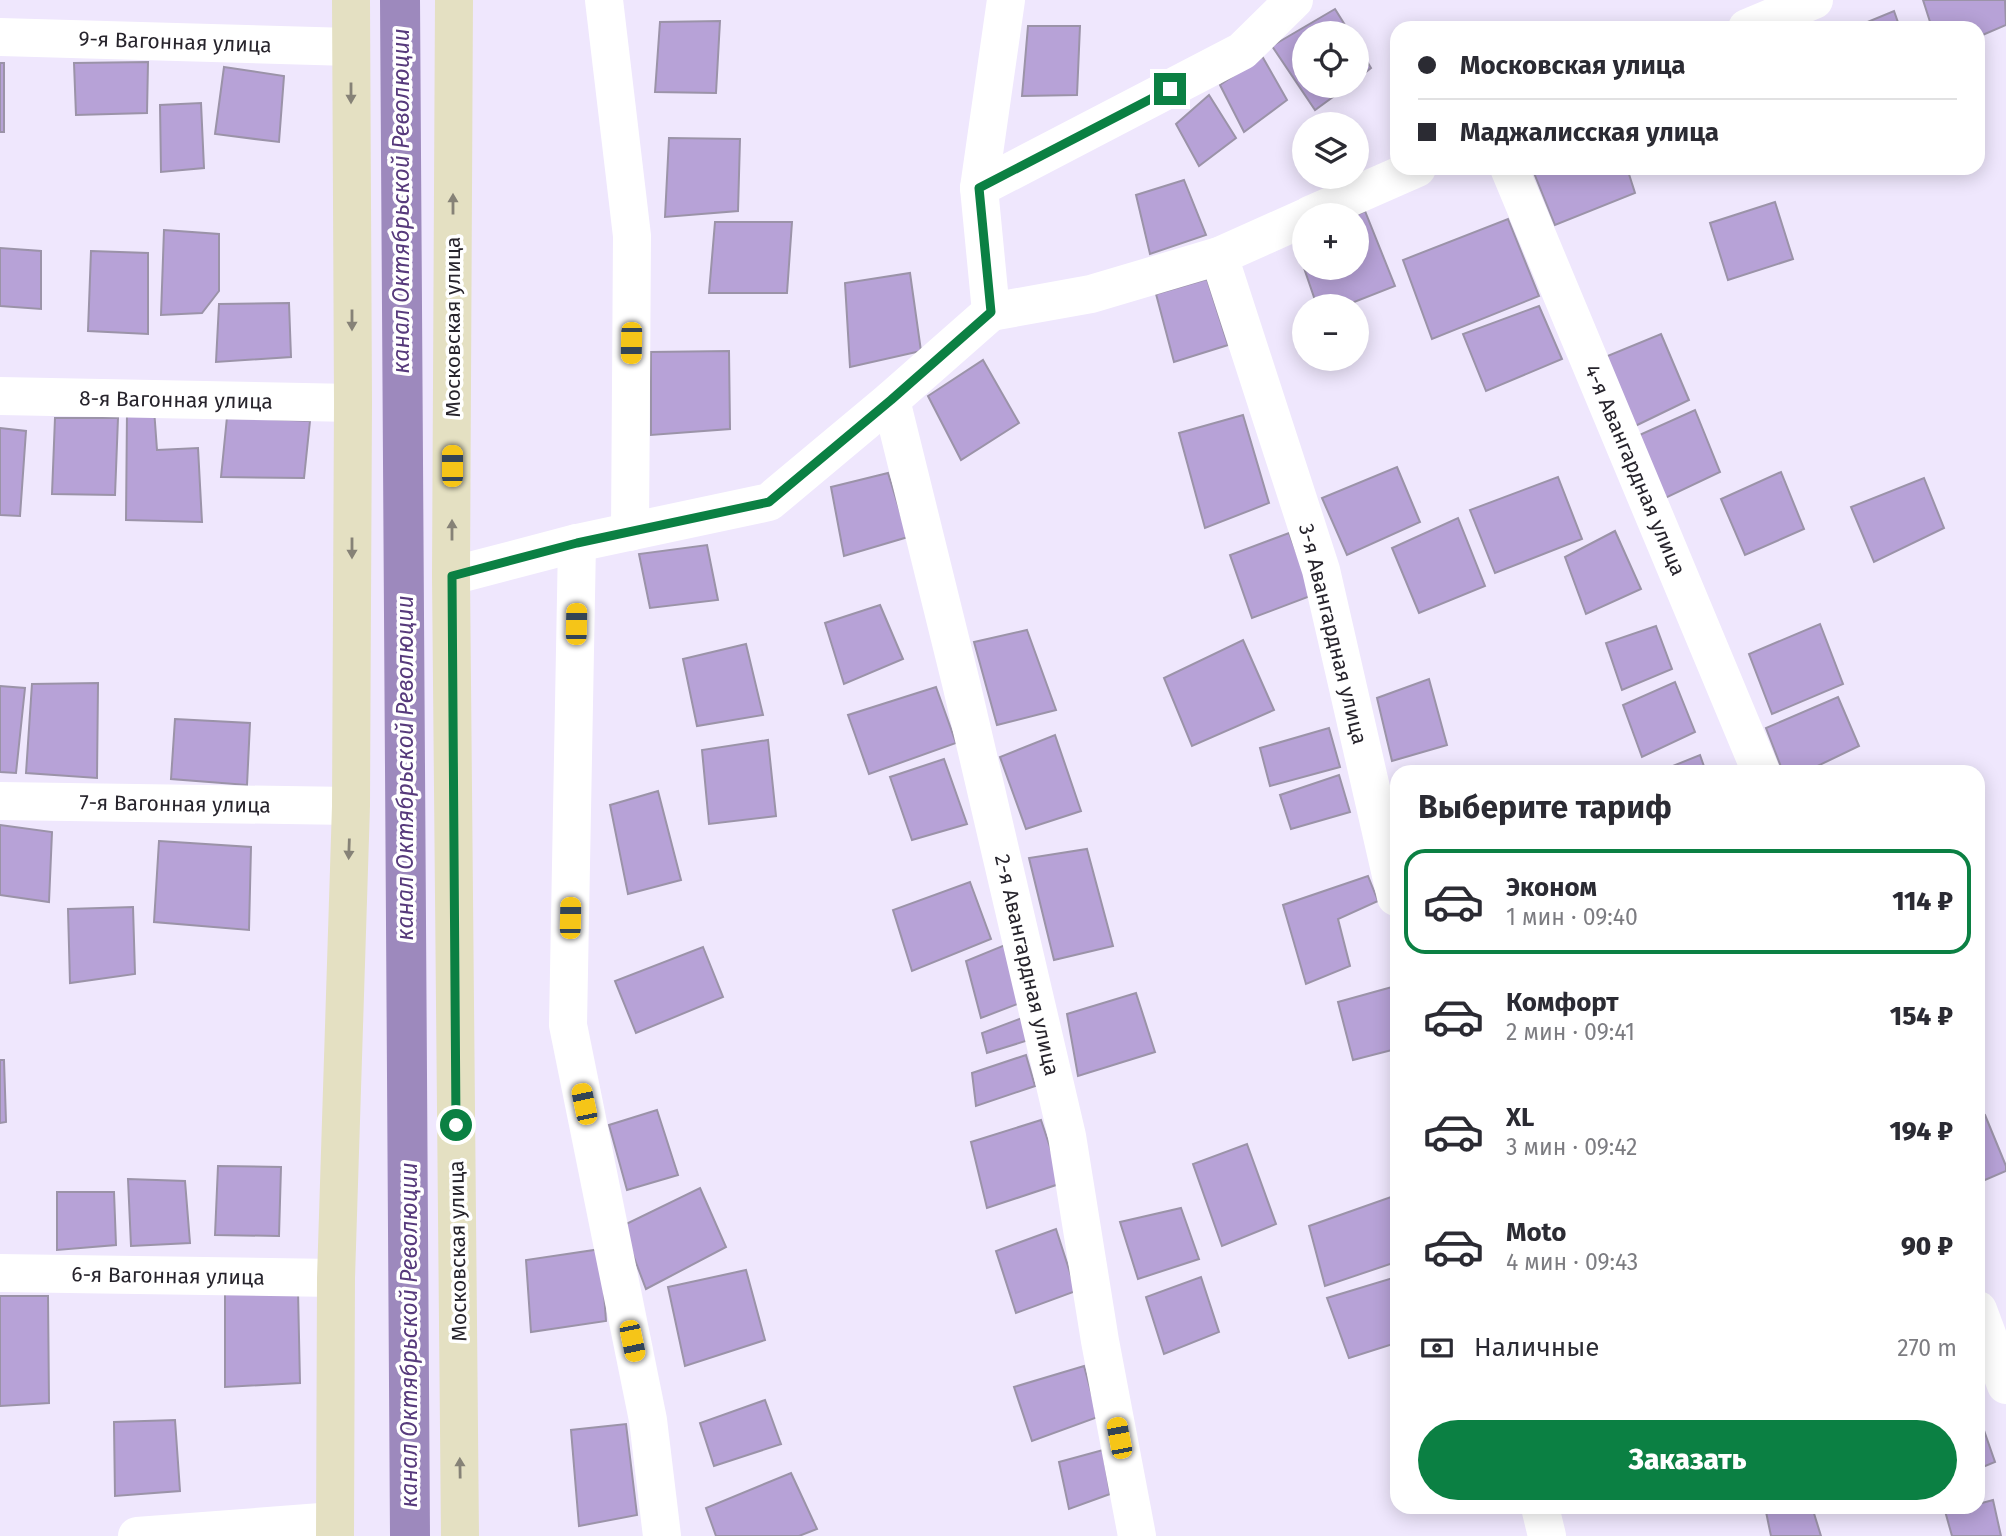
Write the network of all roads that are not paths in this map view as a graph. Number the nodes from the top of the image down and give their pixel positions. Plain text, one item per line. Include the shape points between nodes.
1 (351, 0) edge
2 (454, 0) edge
3 (604, 0) edge
4 (1006, 0) edge
5 (1294, 0) edge
6 (1814, 0) edge
7 (1764, 21) edge
8 (0, 37) edge
9 (350, 47) junction
10 (1401, 175) edge
11 (1512, 175) edge
12 (979, 188) junction
13 (1337, 203) edge
14 (1292, 223) edge
15 (1219, 256) junction
16 (991, 312) junction
17 (0, 396) edge
18 (891, 400) junction
19 (353, 403) junction
20 (630, 532) junction
21 (577, 543) junction
22 (452, 576) junction
23 (1758, 765) edge
24 (0, 801) edge
25 (351, 806) junction
26 (1390, 871) edge
27 (0, 1273) edge
28 (336, 1279) junction
29 (1985, 1329) edge
30 (2006, 1385) edge
31 (1541, 1514) edge
32 (335, 1529) edge
33 (137, 1536) edge
34 (460, 1536) edge
35 (662, 1536) edge
36 (1137, 1536) edge
37 (1546, 1536) edge

1 - 9 main road
22 -> 2 main road, Московская улица
3 - 20 street via 632,236
4 - 12 street
5 - 12 street via 1242,51
6 - 7 street
8 - 9 street, 9-я Вагонная улица
9 -> 19 main road
10 - 13 street
11 - 23 street, 4-я Авангардная улица
12 - 16 street
14 - 15 street
15 - 16 street via 1091,294
15 - 26 street, 3-я Авангардная улица via 1321,570
16 - 18 street
17 - 19 street, 8-я Вагонная улица
18 - 20 street via 769,502
18 - 36 street, 2-я Авангардная улица via 1067,1136
19 -> 25 main road
20 - 21 street
21 - 22 street
21 - 35 street via 568,1025 648,1420
34 -> 22 main road, Московская улица
24 - 25 street, 7-я Вагонная улица
25 -> 28 main road
27 - 28 street, 6-я Вагонная улица
28 - 32 main road
29 - 30 street
31 - 37 street
32 - 33 street

